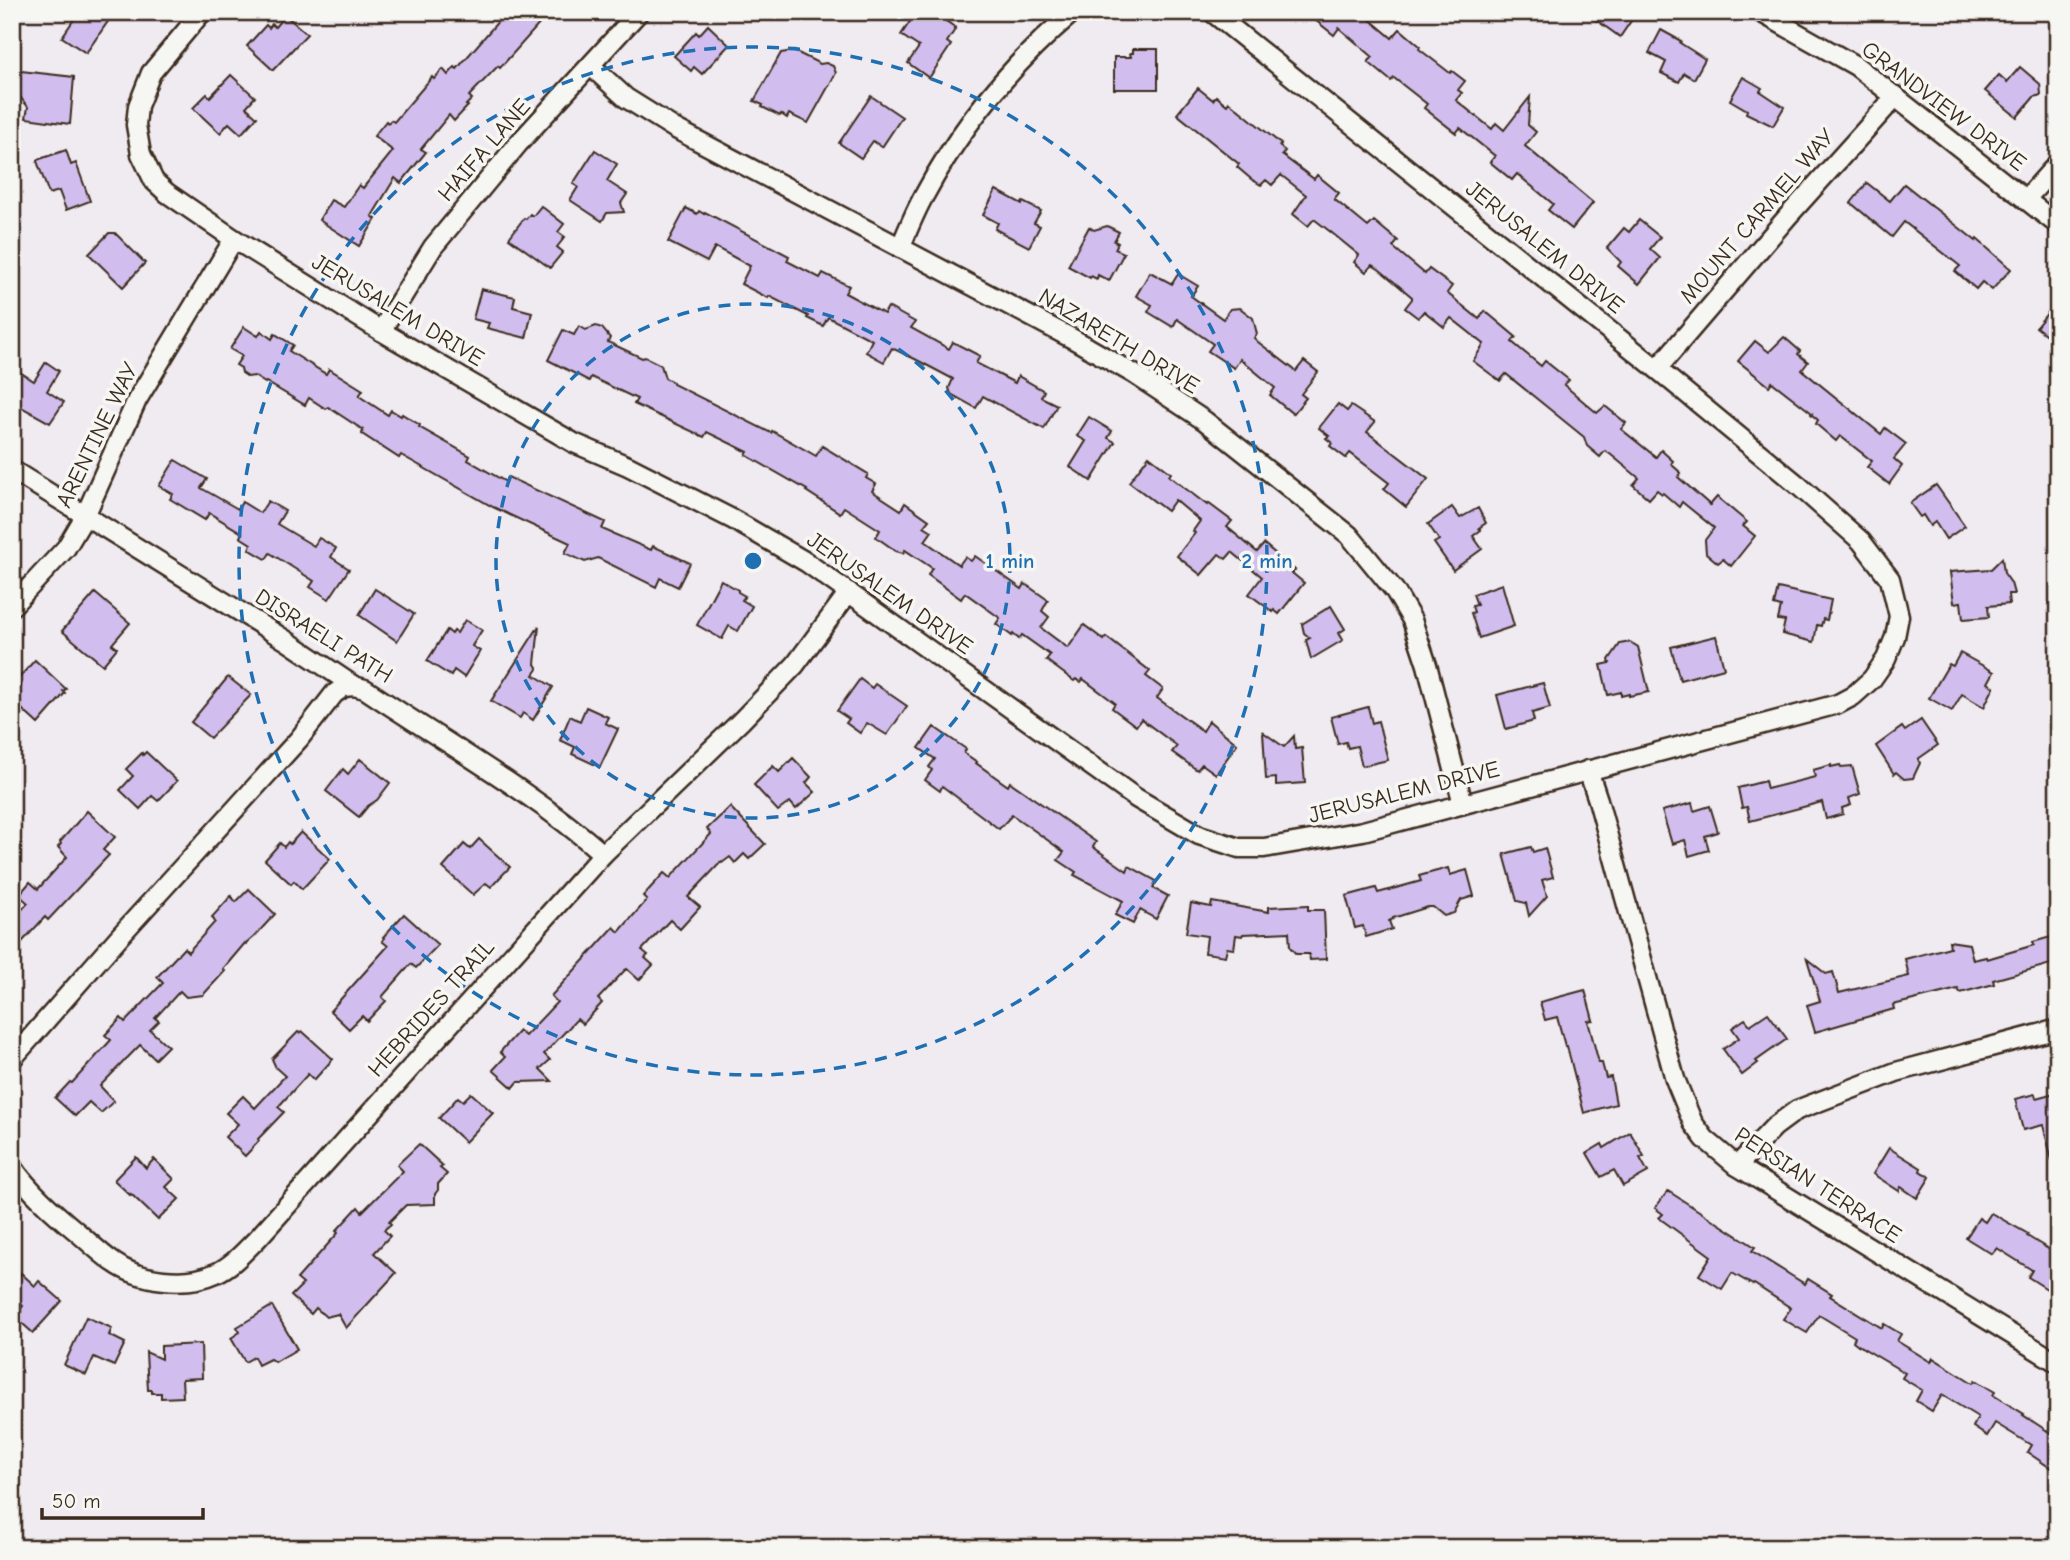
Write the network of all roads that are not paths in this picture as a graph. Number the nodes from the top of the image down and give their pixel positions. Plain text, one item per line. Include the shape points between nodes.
1 (202, 12) edge
2 (639, 12) edge
3 (1073, 12) edge
4 (1212, 12) edge
5 (1760, 12) edge
6 (1782, 18) edge
7 (591, 66) junction
8 (1896, 96) junction
9 (2058, 163) edge
10 (2026, 199) junction
11 (2058, 225) edge
12 (234, 239) junction
13 (900, 248) junction
14 (382, 331) junction
15 (1657, 369) junction
16 (12, 470) edge
17 (85, 516) junction
18 (849, 592) junction
19 (12, 606) edge
20 (354, 686) junction
21 (1588, 770) junction
22 (1463, 804) junction
23 (603, 854) junction
24 (2058, 1030) edge
25 (12, 1059) edge
26 (12, 1166) edge
27 (1737, 1166) junction
28 (2058, 1363) edge

1 - 12 street, JERUSALEM DRIVE via 151,73 136,125 141,154 154,181
2 - 7 street, HAIFA LANE
3 - 13 street via 1003,81 966,128 925,194
4 - 15 street, JERUSALEM DRIVE
5 - 6 street, GRANDVIEW DRIVE
6 - 8 street, GRANDVIEW DRIVE
7 - 13 street, NAZARETH DRIVE via 626,98 674,128
7 - 14 street, HAIFA LANE via 518,144 433,247
8 - 10 street, GRANDVIEW DRIVE
8 - 15 street, MOUNT CARMEL WAY
9 - 10 street
10 - 11 street, GRANDVIEW DRIVE
12 - 14 street, JERUSALEM DRIVE
12 - 17 street, ARENTINE WAY via 137,400
13 - 22 street, NAZARETH DRIVE via 1134,374 1205,421 1349,535 1395,591 1412,620
14 - 18 street, JERUSALEM DRIVE via 574,443 734,520
15 - 21 street, JERUSALEM DRIVE via 1861,541 1890,579 1899,616 1886,659 1872,679 1838,704
16 - 17 street, DISRAELI PATH
17 - 19 street, ARENTINE WAY via 66,548
17 - 20 street, DISRAELI PATH
18 - 22 street, JERUSALEM DRIVE via 1136,798 1199,835 1239,848 1264,848 1363,831
18 - 23 street, HEBRIDES TRAIL via 795,665
20 - 23 street, DISRAELI PATH via 487,767
20 - 25 street via 334,694 299,739
21 - 22 street, JERUSALEM DRIVE
21 - 27 street, PERSIAN TERRACE via 1675,1080 1693,1123
23 - 26 street, HEBRIDES TRAIL via 257,1239 216,1273 194,1280 153,1279 115,1264 53,1212
24 - 27 street via 1896,1072 1797,1110
27 - 28 street, PERSIAN TERRACE

